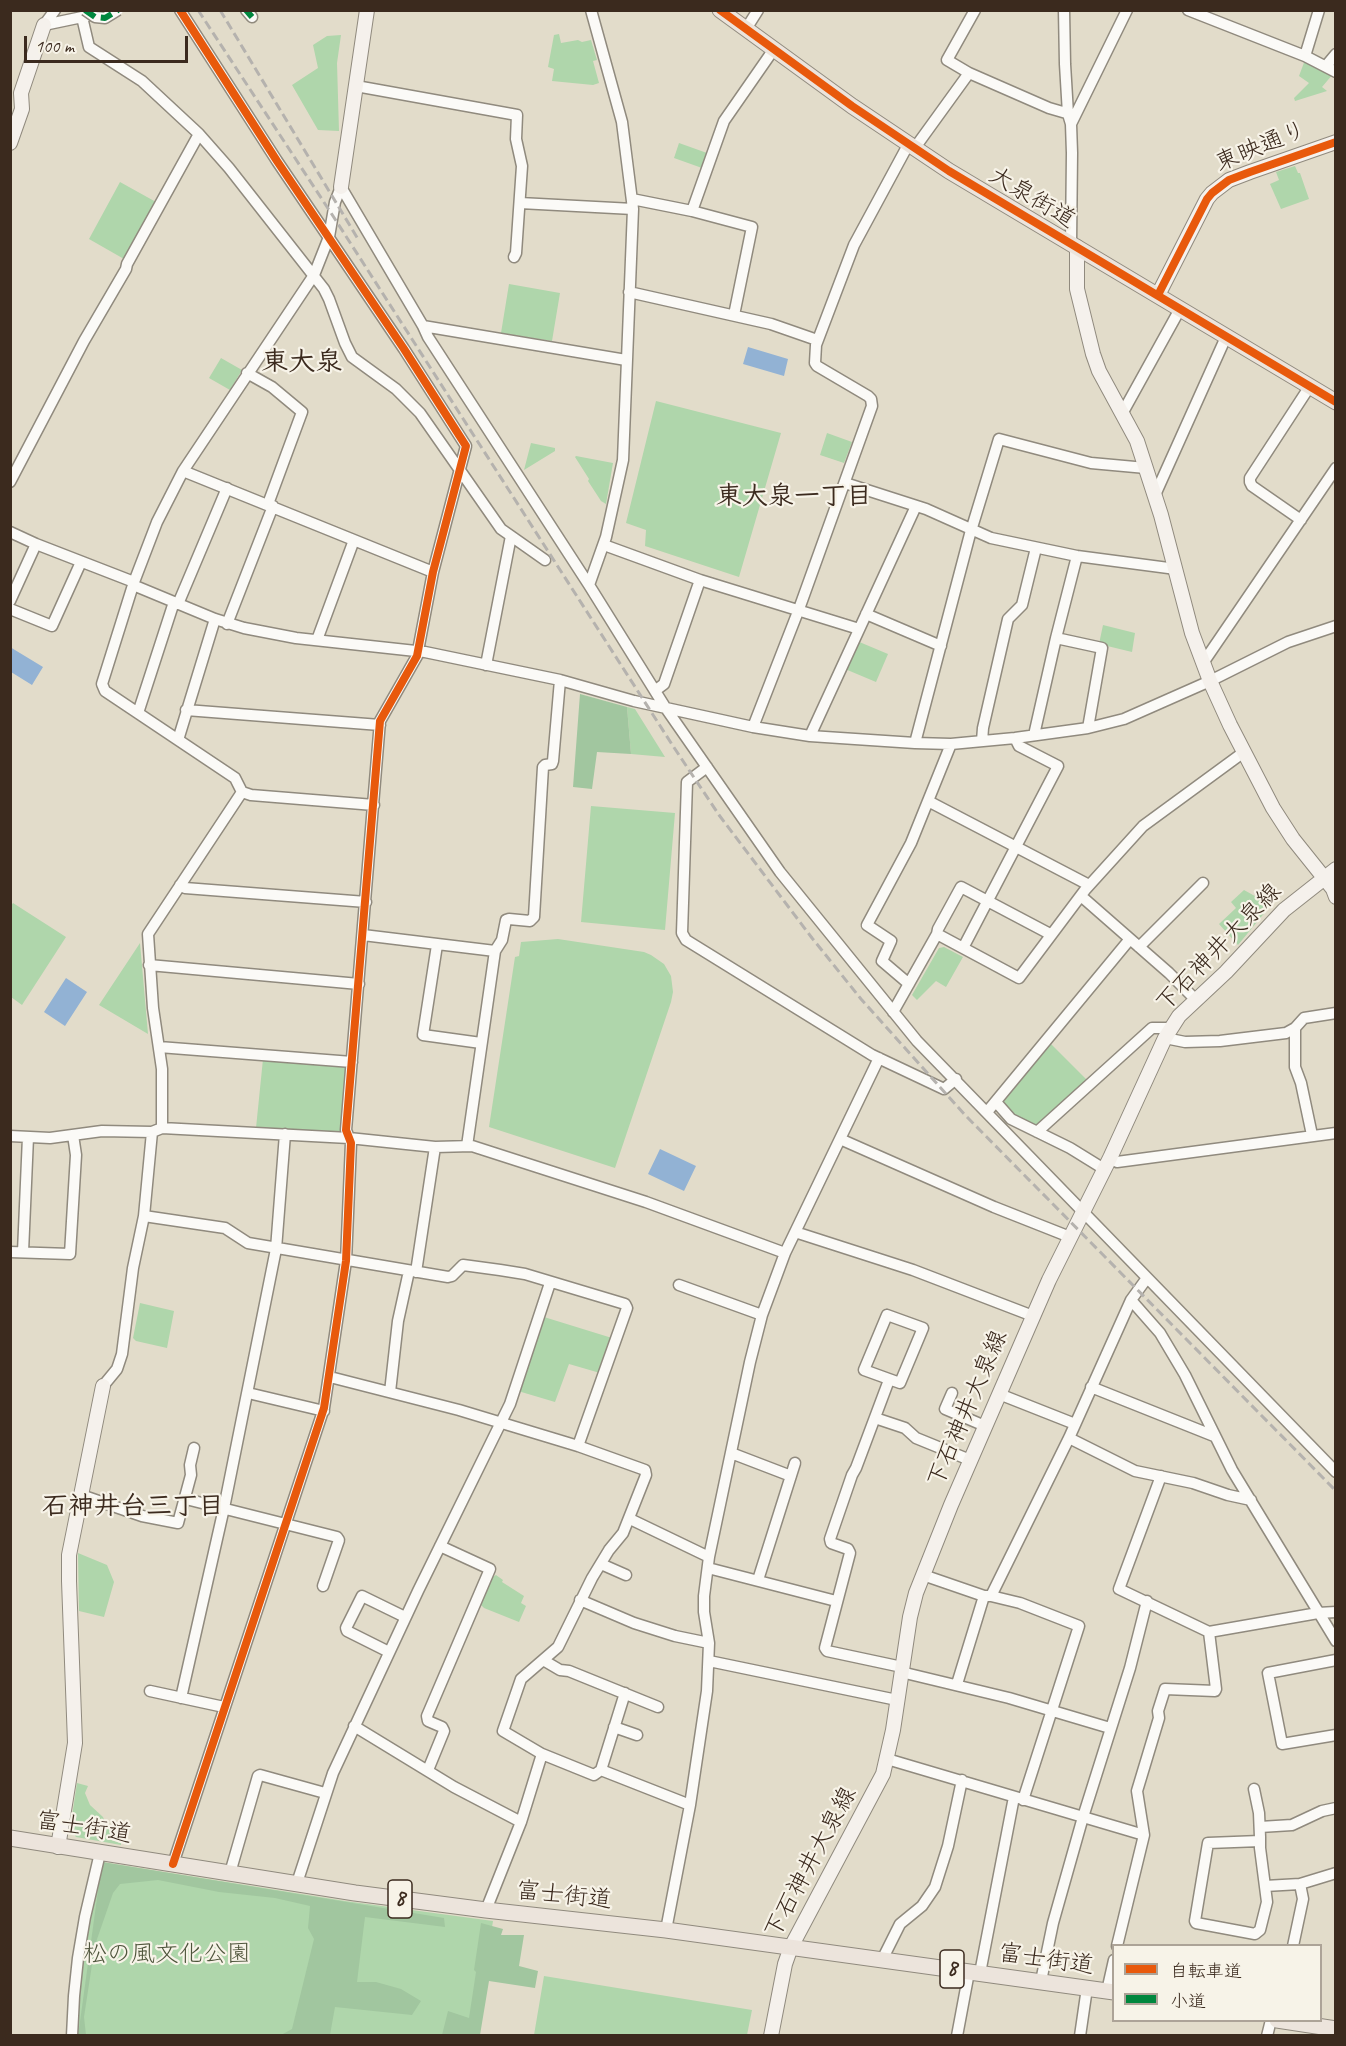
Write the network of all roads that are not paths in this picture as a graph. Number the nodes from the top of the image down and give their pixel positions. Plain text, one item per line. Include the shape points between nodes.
1 (50, 10) edge
2 (55, 10) edge
3 (107, 10) edge
4 (118, 10) edge
5 (180, 10) edge
6 (367, 10) edge
7 (591, 10) edge
8 (720, 10) edge
9 (758, 10) edge
10 (975, 10) edge
11 (1064, 10) edge
12 (1126, 10) edge
13 (1319, 10) edge
14 (1193, 11) edge
15 (87, 16) edge
16 (44, 25) junction
17 (746, 29) junction
18 (774, 49) junction
19 (1335, 54) edge
20 (1305, 56) junction
21 (1331, 69) edge
22 (969, 73) junction
23 (356, 86) junction
24 (16, 91) edge
25 (1072, 118) junction
26 (199, 134) junction
27 (1335, 142) edge
28 (10, 143) edge
29 (911, 147) junction
30 (341, 187) junction
31 (520, 203) junction
32 (632, 204) junction
33 (692, 211) junction
34 (329, 237) junction
35 (1074, 245) junction
36 (514, 257) dead end
37 (314, 275) junction
38 (629, 292) junction
39 (1158, 295) junction
40 (1180, 309) junction
41 (734, 315) junction
42 (423, 326) junction
43 (1226, 337) junction
44 (817, 340) junction
45 (626, 360) junction
46 (247, 373) junction
47 (1310, 386) junction
48 (1335, 402) edge
49 (1123, 412) junction
50 (1146, 468) junction
51 (1335, 468) edge
52 (183, 471) junction
53 (460, 471) junction
54 (10, 482) edge
55 (845, 483) junction
56 (226, 488) junction
57 (1155, 495) junction
58 (271, 505) junction
59 (916, 506) junction
60 (1300, 520) junction
61 (972, 529) junction
62 (10, 532) edge
63 (511, 536) junction
64 (354, 540) junction
65 (36, 544) junction
66 (604, 545) junction
67 (1036, 548) junction
68 (1077, 556) junction
69 (545, 560) dead end
70 (81, 562) junction
71 (1176, 569) junction
72 (433, 572) junction
73 (700, 580) junction
74 (134, 584) junction
75 (589, 585) junction
76 (10, 601) edge
77 (176, 603) junction
78 (10, 609) edge
79 (799, 609) junction
80 (866, 614) junction
81 (215, 619) junction
82 (227, 624) junction
83 (1335, 626) edge
84 (860, 628) junction
85 (1056, 638) junction
86 (317, 640) junction
87 (941, 646) junction
88 (418, 651) junction
89 (1203, 663) junction
90 (486, 664) junction
91 (560, 680) junction
92 (1210, 681) junction
93 (656, 690) junction
94 (665, 707) junction
95 (186, 710) junction
96 (138, 713) junction
97 (380, 725) junction
98 (753, 727) junction
99 (1088, 728) junction
100 (1034, 735) junction
101 (810, 736) junction
102 (1015, 738) junction
103 (178, 740) junction
104 (982, 741) junction
105 (915, 743) junction
106 (951, 744) junction
107 (1244, 752) junction
108 (707, 767) junction
109 (242, 792) junction
110 (928, 801) junction
111 (374, 805) junction
112 (1016, 846) junction
113 (1335, 869) edge
114 (1324, 879) junction
115 (1203, 883) dead end
116 (180, 885) junction
117 (1089, 885) junction
118 (1081, 896) junction
119 (1335, 897) edge
120 (987, 901) junction
121 (366, 902) junction
122 (937, 934) junction
123 (1050, 934) junction
124 (363, 935) junction
125 (1130, 939) junction
126 (437, 945) junction
127 (1139, 946) junction
128 (963, 948) junction
129 (495, 951) junction
130 (149, 965) junction
131 (359, 984) junction
132 (909, 984) junction
133 (1196, 999) junction
134 (893, 1012) junction
135 (1335, 1013) edge
136 (1295, 1028) junction
137 (1168, 1033) junction
138 (481, 1043) junction
139 (159, 1047) junction
140 (879, 1058) junction
141 (352, 1062) junction
142 (956, 1080) junction
143 (996, 1102) junction
144 (987, 1112) junction
145 (157, 1130) junction
146 (1037, 1132) junction
147 (1335, 1133) edge
148 (285, 1134) junction
149 (73, 1135) junction
150 (10, 1136) edge
151 (1312, 1136) junction
152 (28, 1137) junction
153 (349, 1138) junction
154 (840, 1139) junction
155 (467, 1146) junction
156 (435, 1147) junction
157 (1107, 1164) junction
158 (1083, 1212) junction
159 (144, 1216) junction
160 (795, 1232) junction
161 (1070, 1237) junction
162 (276, 1249) junction
163 (10, 1252) edge
164 (23, 1252) junction
165 (785, 1253) junction
166 (346, 1261) junction
167 (412, 1272) junction
168 (1147, 1278) junction
169 (550, 1282) junction
170 (679, 1285) dead end
171 (1131, 1300) junction
172 (762, 1315) junction
173 (1033, 1316) junction
174 (330, 1377) junction
175 (889, 1380) junction
176 (103, 1386) joint
177 (1091, 1388) junction
178 (390, 1392) junction
179 (248, 1393) junction
180 (952, 1393) dead end
181 (999, 1394) junction
182 (324, 1411) junction
183 (875, 1418) junction
184 (502, 1423) junction
185 (1075, 1424) junction
186 (985, 1426) junction
187 (1214, 1436) junction
188 (1069, 1437) junction
189 (578, 1446) junction
190 (194, 1448) dead end
191 (731, 1453) junction
192 (970, 1460) junction
193 (795, 1463) dead end
194 (1335, 1470) edge
195 (791, 1476) junction
196 (1161, 1476) junction
197 (81, 1495) junction
198 (186, 1499) junction
199 (1251, 1500) junction
200 (224, 1508) junction
201 (630, 1519) junction
202 (286, 1523) junction
203 (441, 1546) junction
204 (709, 1563) junction
205 (601, 1564) junction
206 (626, 1575) dead end
207 (923, 1575) junction
208 (758, 1580) junction
209 (323, 1586) dead end
210 (988, 1596) junction
211 (580, 1600) junction
212 (837, 1601) junction
213 (1147, 1601) junction
214 (1335, 1612) edge
215 (1318, 1613) junction
216 (405, 1617) junction
217 (1209, 1632) junction
218 (1335, 1641) edge
219 (709, 1643) junction
220 (389, 1652) junction
221 (543, 1660) junction
222 (1335, 1660) edge
223 (709, 1661) junction
224 (902, 1669) junction
225 (957, 1684) junction
226 (150, 1691) dead end
227 (625, 1693) junction
228 (181, 1698) junction
229 (897, 1700) junction
230 (224, 1707) junction
231 (658, 1707) dead end
232 (1051, 1711) junction
233 (354, 1726) junction
234 (614, 1727) junction
235 (1110, 1728) junction
236 (637, 1735) dead end
237 (1335, 1735) edge
238 (542, 1754) junction
239 (887, 1759) junction
240 (428, 1770) junction
241 (601, 1770) junction
242 (962, 1780) junction
243 (1254, 1789) dead end
244 (325, 1793) junction
245 (1019, 1799) junction
246 (690, 1805) junction
247 (1335, 1808) edge
248 (1083, 1817) junction
249 (521, 1822) junction
250 (1260, 1827) junction
251 (1144, 1835) junction
252 (10, 1838) edge
253 (1260, 1841) junction
254 (58, 1847) junction
255 (100, 1853) junction
256 (173, 1864) junction
257 (230, 1873) junction
258 (1335, 1873) edge
259 (297, 1883) junction
260 (1300, 1884) junction
261 (1265, 1886) junction
262 (486, 1910) junction
263 (666, 1930) junction
264 (1117, 1944) edge
265 (1293, 1944) edge
266 (791, 1947) junction
267 (882, 1960) junction
268 (1112, 1970) edge
269 (975, 1972) junction
270 (1041, 1981) junction
271 (1087, 1988) junction
272 (1110, 1991) edge
273 (1296, 2022) edge
274 (1335, 2029) edge
275 (72, 2036) edge
276 (771, 2036) edge
277 (957, 2036) edge
278 (1080, 2036) edge

1 - 16 street
2 - 16 street
3 - 15 street
4 - 15 street, bridge via 105,18
5 - 34 street
6 - 23 street
7 - 32 street via 622,122
8 - 17 main road, 大泉街道
9 - 17 street
10 - 22 street via 947,60
11 - 25 street
12 - 25 street
13 - 20 street
14 - 20 street
15 - 16 street
15 - 26 street via 89,47 139,78
16 - 24 street
17 - 18 main road, 大泉街道
18 - 29 main road, 大泉街道
18 - 33 street via 724,121
19 - 21 street
20 - 21 street
22 - 25 street
22 - 29 street
23 - 30 street
23 - 31 street via 514,113 522,166
24 - 28 street via 21,109
25 - 35 street
26 - 37 street
26 - 54 street
27 - 39 street, 東映通り via 1230,180 1212,193
29 - 35 main road, 大泉街道
29 - 44 street via 855,243
30 - 34 street
30 - 42 street
31 - 32 street
31 - 36 street
32 - 33 street
32 - 38 street
33 - 41 street via 752,227
34 - 37 street
34 - 53 street via 465,443
35 - 39 main road, 大泉街道
35 - 49 street via 1077,289 1093,354
37 - 46 street
37 - 53 street via 329,298 352,357 396,389 420,413
38 - 41 street
38 - 45 street
39 - 40 main road, 大泉街道
40 - 43 main road, 大泉街道
40 - 49 street
41 - 44 street
42 - 45 street
42 - 75 street
43 - 47 main road, 大泉街道
43 - 57 street
44 - 55 street via 817,366 868,396 873,403
45 - 66 street via 623,460
46 - 52 street
46 - 58 street via 272,387 302,412
47 - 48 main road, 大泉街道
47 - 60 street via 1250,478 1252,486
49 - 50 street
50 - 57 street
50 - 61 street via 1091,463 999,440
51 - 60 street
52 - 56 street
52 - 74 street via 157,522
53 - 63 street via 501,529
53 - 72 street
55 - 59 street
55 - 79 street
56 - 58 street
56 - 77 street
57 - 71 street
58 - 64 street
58 - 82 street
59 - 61 street
59 - 80 street
60 - 89 street
61 - 67 street via 991,538
61 - 87 street
62 - 65 street
63 - 69 street
63 - 90 street
64 - 72 street
64 - 86 street
65 - 70 street
65 - 76 street
66 - 73 street
66 - 75 street
67 - 68 street
67 - 104 street via 1022,605 1008,619
68 - 71 street
68 - 85 street
70 - 74 street
70 - 78 street via 52,626
71 - 89 street
72 - 88 street
73 - 79 street
73 - 93 street via 664,684
74 - 77 street
74 - 96 street via 102,684 105,691
75 - 93 street
77 - 81 street
77 - 96 street
79 - 84 street
79 - 98 street
80 - 84 street
80 - 87 street
81 - 82 street
81 - 95 street
82 - 86 street
83 - 92 street via 1288,642
84 - 101 street
85 - 99 street via 1102,648
85 - 100 street
86 - 88 street
87 - 105 street
88 - 90 street
88 - 97 street
89 - 92 street
90 - 91 street
91 - 94 street
91 - 129 street via 553,761 543,767 534,917 530,921 506,920
92 - 99 street via 1124,719
92 - 107 street
93 - 94 street
94 - 98 street
94 - 108 street
95 - 97 street
95 - 103 street
96 - 103 street
97 - 111 street
98 - 101 street
99 - 100 street
100 - 102 street
101 - 105 street
102 - 104 street
102 - 112 street via 1019,746 1058,766
103 - 109 street via 235,778
104 - 106 street
105 - 106 street
106 - 110 street
107 - 114 street via 1278,816
107 - 117 street via 1143,826
108 - 134 street via 780,872
108 - 140 street via 687,782 684,937
109 - 111 street
109 - 116 street
110 - 112 street
110 - 132 street via 903,861 867,925 891,941 882,961
111 - 121 street
112 - 117 street
112 - 120 street
113 - 114 street, 下石神井大泉線
114 - 119 street
114 - 133 street, 下石神井大泉線 via 1284,910
115 - 127 street
116 - 121 street
116 - 130 street via 148,934
117 - 118 street
118 - 123 street
118 - 125 street
120 - 122 street via 961,887
120 - 123 street
120 - 128 street
121 - 124 street
122 - 128 street
122 - 132 street
123 - 128 street via 1019,978
124 - 126 street
124 - 131 street
125 - 127 street
125 - 143 street
126 - 129 street
126 - 138 street via 423,1035
127 - 133 street
129 - 138 street
130 - 131 street
130 - 139 street
131 - 141 street
132 - 134 street
133 - 137 street, 下石神井大泉線
134 - 142 street
135 - 136 street via 1304,1018
136 - 137 street via 1286,1033 1220,1041 1185,1042
136 - 151 street via 1295,1067
137 - 146 street via 1152,1028
137 - 157 street, 下石神井大泉線
138 - 155 street
139 - 141 street
139 - 145 street via 162,1069
140 - 142 street via 945,1089
140 - 154 street
141 - 153 street via 346,1130
142 - 144 street
143 - 144 street
143 - 146 street via 1011,1119
144 - 158 street
145 - 148 street
145 - 149 street
145 - 159 street
146 - 157 street
147 - 151 street
148 - 153 street
148 - 162 street
149 - 152 street
149 - 164 street via 76,1155 70,1254
150 - 152 street
151 - 157 street
152 - 164 street
153 - 156 street
153 - 166 street
154 - 160 street
154 - 161 street
155 - 156 street
155 - 165 street via 646,1202
156 - 167 street
157 - 158 street, 下石神井大泉線
158 - 161 street, 下石神井大泉線
158 - 168 street
159 - 162 street via 225,1228 244,1242
159 - 176 street via 120,1364
160 - 165 street
160 - 173 street via 864,1252
161 - 173 street, 下石神井大泉線
162 - 166 street
162 - 179 street
163 - 164 street
165 - 172 street
166 - 167 street
166 - 174 street
167 - 169 street via 450,1277 466,1265
167 - 178 street via 398,1321
168 - 171 street
168 - 194 street
169 - 184 street
169 - 189 street via 627,1305
170 - 172 street
171 - 177 street
171 - 187 street via 1160,1333 1185,1374
172 - 191 street
173 - 181 street, 下石神井大泉線
174 - 178 street
174 - 182 street
175 - 175 street via 902,1382 923,1328 887,1315 864,1370
175 - 183 street
176 - 197 street
177 - 185 street
177 - 187 street
178 - 184 street
179 - 182 street
179 - 200 street
180 - 186 street via 945,1409
181 - 185 street
181 - 186 street, 下石神井大泉線
182 - 202 street
183 - 192 street
183 - 212 street via 830,1539 849,1551
184 - 189 street
184 - 203 street
185 - 188 street
186 - 192 street, 下石神井大泉線
187 - 199 street
188 - 196 street via 1135,1471
188 - 210 street
189 - 201 street via 647,1472
190 - 198 street
191 - 195 street
191 - 204 street
192 - 207 street, 下石神井大泉線
193 - 195 street
195 - 208 street
196 - 199 street
196 - 213 street via 1119,1589
197 - 198 street via 142,1516 178,1523
197 - 254 street via 69,1555 75,1743
198 - 200 street
199 - 215 street
200 - 202 street
200 - 228 street
201 - 204 street
201 - 205 street
202 - 209 street via 339,1538
202 - 230 street
203 - 216 street
203 - 240 street via 490,1569 426,1716 444,1731
204 - 208 street
204 - 219 street via 704,1612
205 - 206 street
205 - 211 street
207 - 210 street
207 - 224 street, 下石神井大泉線 via 910,1617
208 - 212 street
210 - 225 street
210 - 232 street via 1020,1603 1079,1626
211 - 219 street via 634,1623
211 - 221 street via 558,1647
212 - 224 street via 826,1650
213 - 217 street
213 - 235 street
214 - 215 street
215 - 217 street
215 - 218 street
216 - 220 street
216 - 220 street via 362,1596 346,1628
217 - 251 street via 1215,1691 1165,1689 1137,1791
219 - 223 street
220 - 233 street
221 - 227 street
221 - 238 street via 521,1679 503,1728 506,1734
222 - 237 street via 1268,1673 1282,1744
223 - 229 street
223 - 246 street
224 - 225 street
224 - 229 street, 下石神井大泉線
225 - 232 street
226 - 228 street
227 - 231 street
227 - 234 street
228 - 230 street
229 - 239 street, 下石神井大泉線
230 - 256 street
232 - 235 street
232 - 245 street
233 - 240 street
233 - 244 street
234 - 236 street
234 - 241 street
235 - 248 street
238 - 241 street via 591,1775
238 - 249 street
239 - 242 street
239 - 266 street, 下石神井大泉線 via 883,1774
240 - 249 street
241 - 246 street
242 - 245 street
242 - 267 street via 935,1887 922,1906 900,1924
243 - 250 street
244 - 257 street via 260,1774
244 - 259 street
245 - 248 street
245 - 269 street
246 - 263 street
247 - 250 street via 1292,1825
248 - 251 street
248 - 270 street
249 - 262 street
250 - 253 street
251 - 264 street
252 - 254 main road, 富士街道 / 8
253 - 261 street
253 - 261 street via 1208,1843 1195,1922 1255,1934 1260,1930 1267,1902
254 - 255 main road, 富士街道 / 8
255 - 256 main road, 富士街道 / 8
255 - 275 street via 78,1958
256 - 257 main road, 富士街道 / 8
257 - 259 main road, 富士街道 / 8
258 - 260 street
259 - 262 main road, 富士街道 / 8
260 - 261 street
260 - 265 street via 1303,1899
262 - 263 main road, 富士街道 / 8
263 - 266 main road, 富士街道 / 8
266 - 267 main road, 富士街道 / 8
266 - 276 street, 下石神井大泉線
267 - 269 main road, 富士街道 / 8
268 - 272 street
269 - 270 main road, 富士街道 / 8
269 - 277 street
270 - 271 main road, 富士街道 / 8
271 - 272 main road, 富士街道 / 8
271 - 278 street
273 - 274 main road

